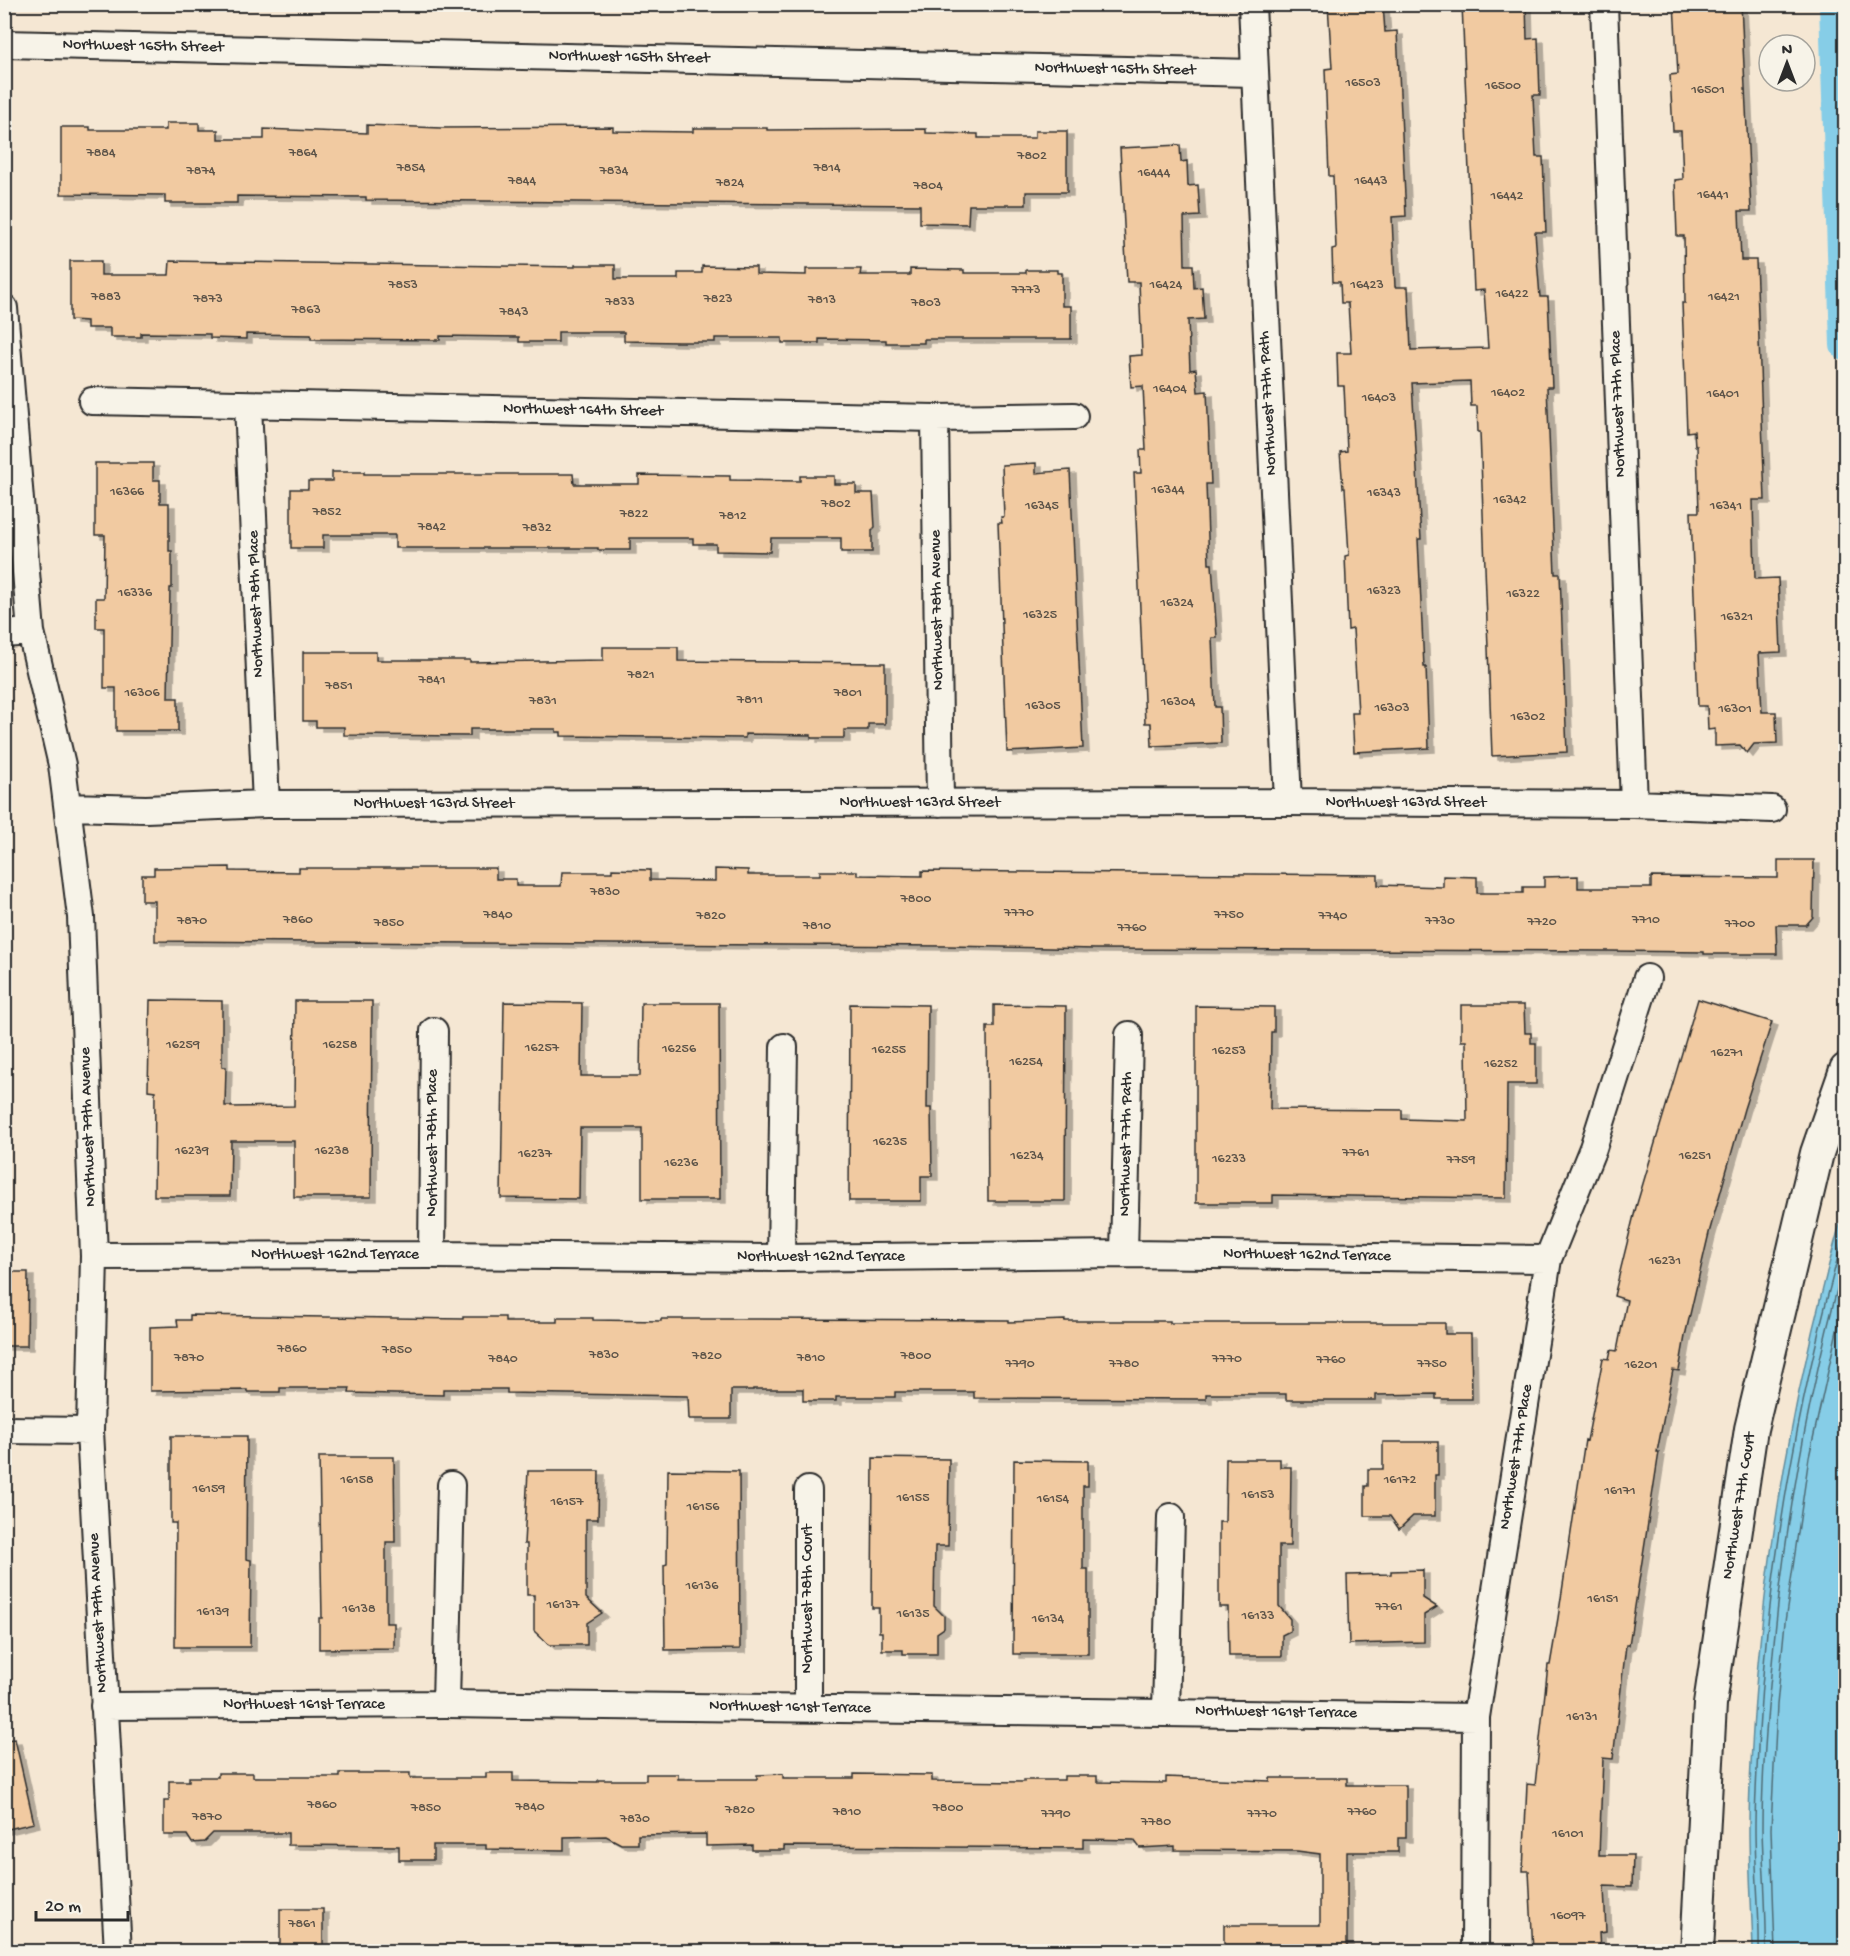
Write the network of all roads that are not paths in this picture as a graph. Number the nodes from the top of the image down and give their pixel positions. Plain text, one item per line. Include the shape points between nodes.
1 (1252, 4) edge
2 (1604, 4) edge
3 (4, 44) edge
4 (1254, 73) junction
5 (4, 308) edge
6 (92, 401) dead end
7 (248, 405) junction
8 (1074, 416) dead end
9 (935, 418) junction
10 (31, 632) junction
11 (4, 634) edge
12 (1288, 802) junction
13 (940, 803) junction
14 (266, 804) junction
15 (1634, 804) junction
16 (68, 807) junction
17 (1772, 809) dead end
18 (1647, 978) dead end
19 (434, 1031) dead end
20 (1129, 1035) dead end
21 (784, 1047) dead end
22 (1845, 1070) edge
23 (1125, 1254) junction
24 (432, 1255) junction
25 (94, 1256) junction
26 (781, 1258) junction
27 (1548, 1258) junction
28 (4, 1430) edge
29 (90, 1431) junction
30 (451, 1485) dead end
31 (808, 1490) dead end
32 (1171, 1517) dead end
33 (446, 1704) junction
34 (104, 1706) junction
35 (808, 1708) junction
36 (1166, 1712) junction
37 (1476, 1716) junction
38 (118, 1952) edge
39 (1474, 1952) edge
40 (1697, 1952) edge

1 - 4 street, Northwest 77th Path
2 - 15 street, Northwest 77th Place
3 - 4 street, Northwest 165th Street
4 - 12 street, Northwest 77th Path
5 - 10 street, Northwest 79th Avenue
6 - 7 street, Northwest 164th Street
7 - 9 street, Northwest 164th Street
7 - 14 street, Northwest 78th Place
8 - 9 street, Northwest 164th Street
9 - 13 street, Northwest 78th Avenue
10 - 11 street
10 - 16 street, Northwest 79th Avenue
12 - 13 street, Northwest 163rd Street
12 - 15 street, Northwest 163rd Street
13 - 14 street, Northwest 163rd Street
14 - 16 street, Northwest 163rd Street via 146,809
15 - 17 street, Northwest 163rd Street
16 - 25 street, Northwest 79th Avenue via 81,917
18 - 27 street, Northwest 77th Place via 1593,1148
19 - 24 street, Northwest 78th Place
20 - 23 street, Northwest 77th Path
21 - 26 street
22 - 40 street, Northwest 77th Court via 1817,1153 1751,1429 1710,1704
23 - 26 street, Northwest 162nd Terrace
23 - 27 street, Northwest 162nd Terrace
24 - 25 street, Northwest 162nd Terrace
24 - 26 street, Northwest 162nd Terrace
25 - 29 street, Northwest 79th Avenue
27 - 37 street, Northwest 77th Place
28 - 29 street
29 - 34 street, Northwest 79th Avenue
30 - 33 street
31 - 35 street, Northwest 78th Court
32 - 36 street
33 - 34 street, Northwest 161st Terrace
33 - 35 street, Northwest 161st Terrace
34 - 38 street, Northwest 79th Avenue
35 - 36 street, Northwest 161st Terrace
36 - 37 street, Northwest 161st Terrace
37 - 39 street, Northwest 77th Place

